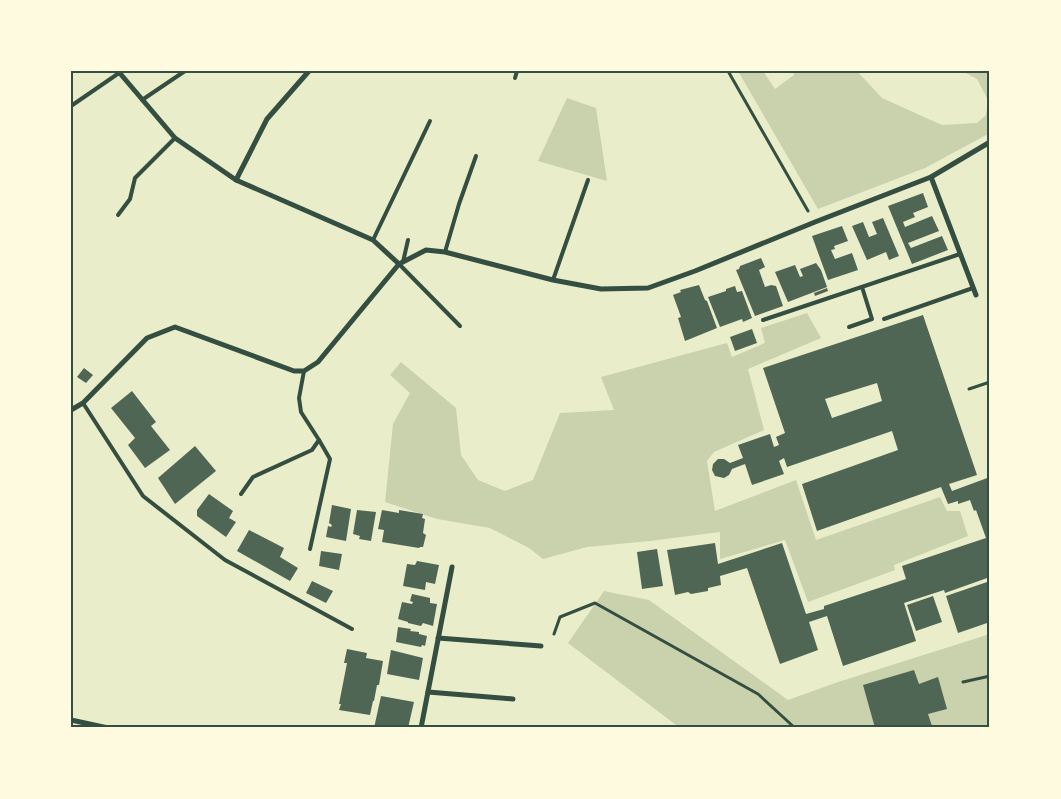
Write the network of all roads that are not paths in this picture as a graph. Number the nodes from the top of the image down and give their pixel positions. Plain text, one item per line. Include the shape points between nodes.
1 (185, 71) edge
2 (309, 71) edge
3 (517, 71) edge
4 (118, 72) edge
5 (516, 78) dead end
6 (142, 100) junction
7 (71, 106) edge
8 (430, 121) dead end
9 (175, 138) junction
10 (990, 142) edge
11 (476, 156) dead end
12 (931, 178) junction
13 (236, 180) junction
14 (588, 180) dead end
15 (118, 215) dead end
16 (373, 240) junction
17 (408, 240) dead end
18 (444, 252) junction
19 (960, 254) junction
20 (401, 263) junction
21 (553, 280) junction
22 (862, 287) junction
23 (973, 288) junction
24 (976, 295) dead end
25 (884, 319) dead end
26 (763, 320) dead end
27 (460, 326) dead end
28 (850, 327) dead end
29 (304, 371) junction
30 (83, 403) junction
31 (71, 410) edge
32 (319, 440) junction
33 (241, 494) dead end
34 (310, 549) dead end
35 (452, 567) dead end
36 (352, 629) dead end
37 (438, 638) junction
38 (541, 646) dead end
39 (428, 692) junction
40 (513, 699) dead end
41 (71, 720) edge
42 (108, 728) edge
43 (421, 728) edge

1 - 6 lane
2 - 13 street via 267,118
3 - 5 lane
4 - 6 street
4 - 7 lane
6 - 9 street
8 - 16 lane
9 - 13 street
9 - 15 lane via 135,178 130,199
10 - 12 street
11 - 18 lane
12 - 19 street
12 - 21 street via 648,288 601,289
13 - 16 street
14 - 21 lane
16 - 20 street
17 - 20 lane
18 - 20 street via 426,250
18 - 21 street
19 - 22 lane
19 - 23 street
20 - 27 lane
20 - 29 street via 318,362
22 - 26 lane
22 - 28 lane via 872,319
23 - 24 street
23 - 25 lane
29 - 30 street via 294,371 175,327 147,338
29 - 32 lane via 300,412
30 - 31 street
30 - 36 lane via 144,496 226,560
32 - 33 lane via 312,450 253,477
32 - 34 lane via 330,459
35 - 37 street
37 - 38 street
37 - 39 street
39 - 40 street
39 - 43 street
41 - 42 street

